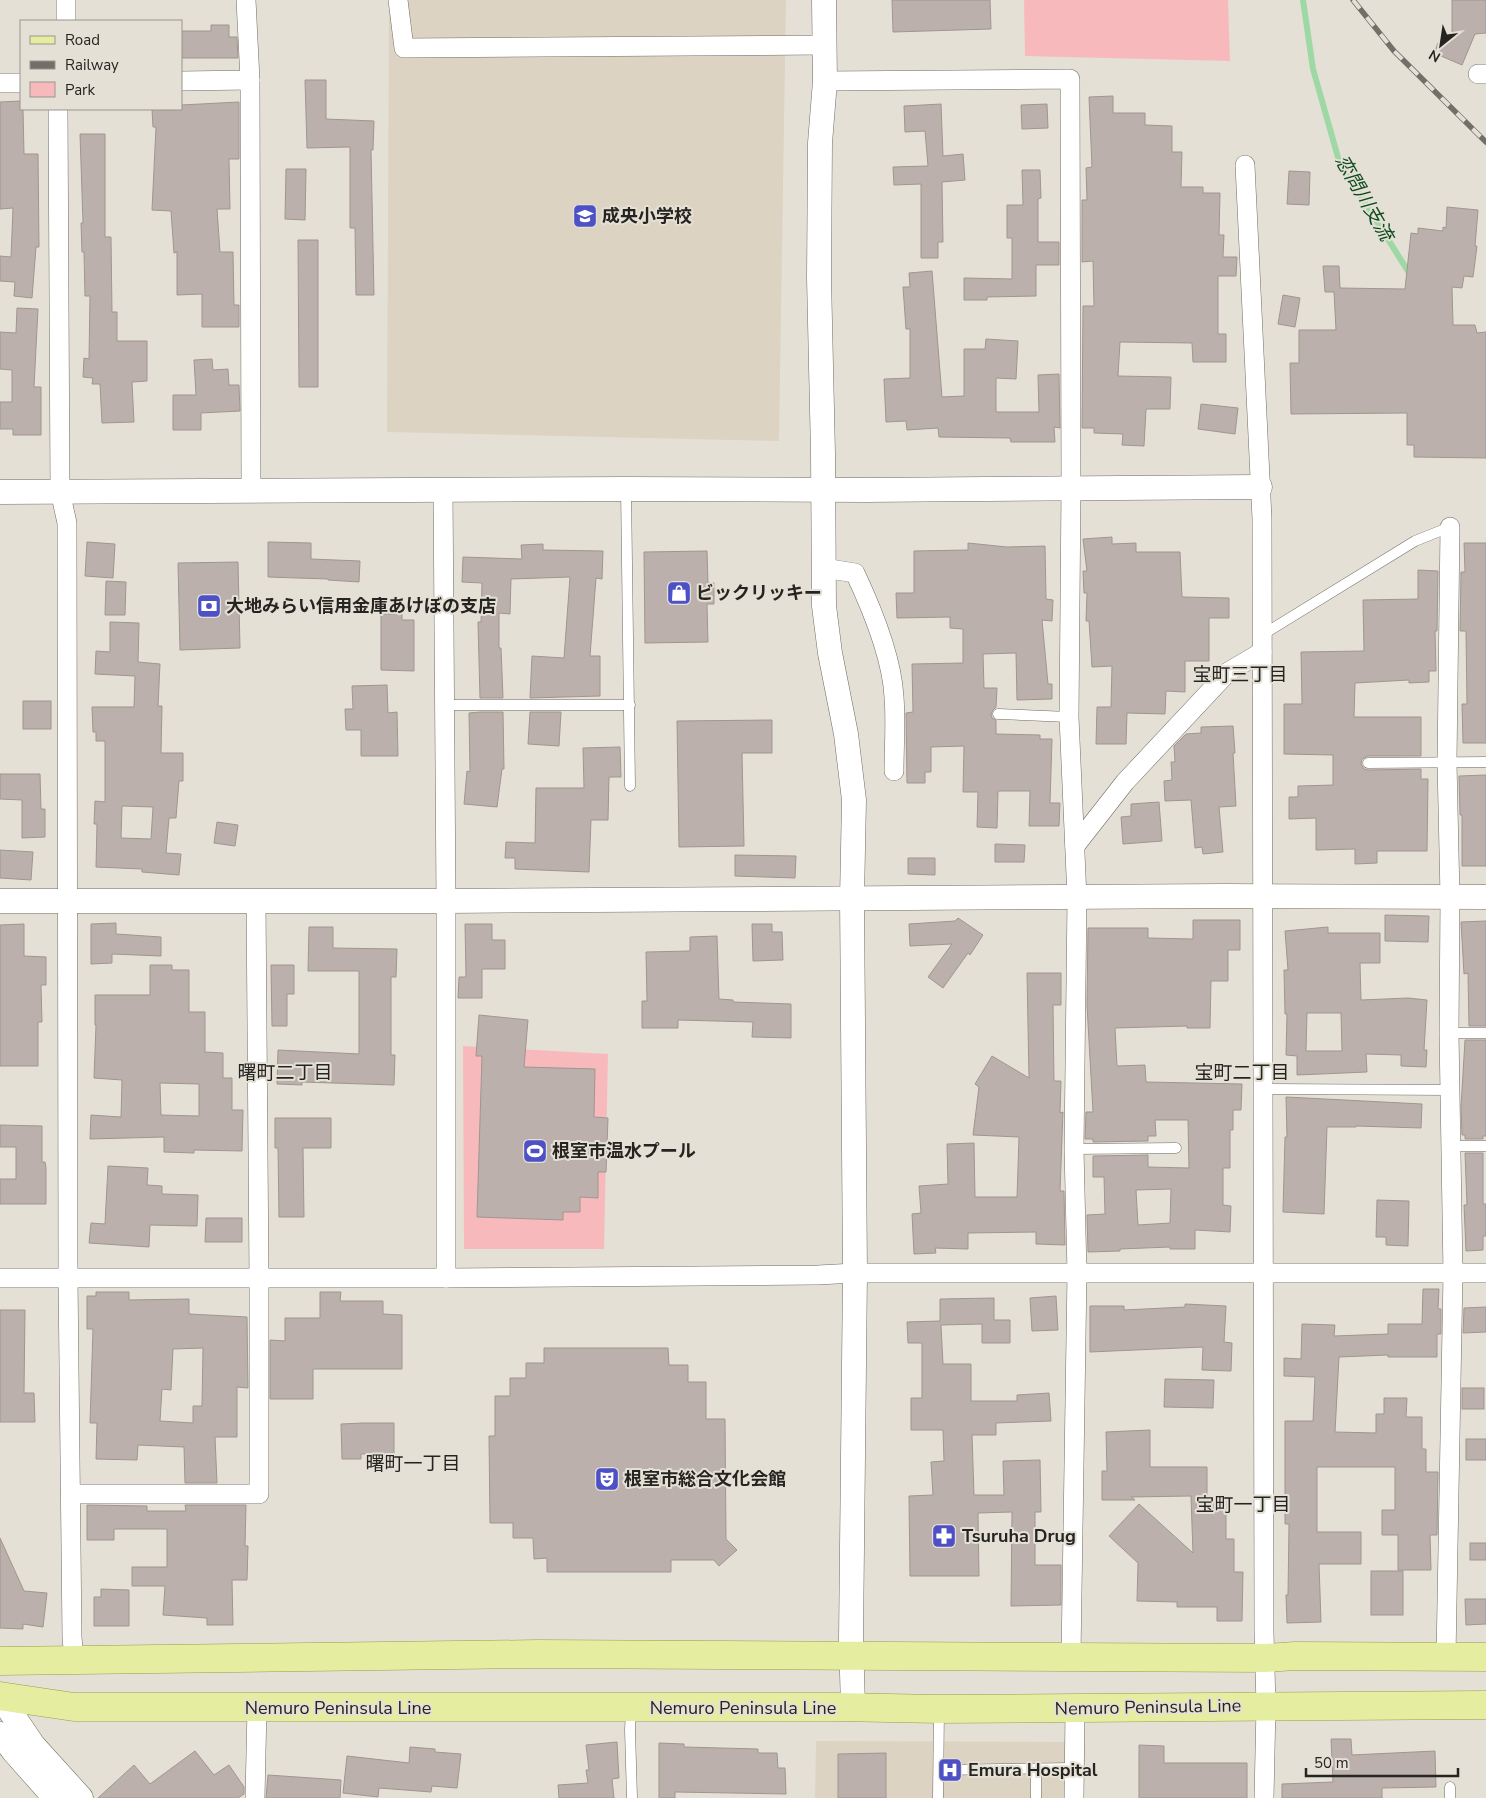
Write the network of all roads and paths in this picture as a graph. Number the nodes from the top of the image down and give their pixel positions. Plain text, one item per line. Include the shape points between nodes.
1 (66, 0) edge
2 (398, 0) edge
3 (824, 0) edge
4 (249, 3) edge
5 (66, 20) edge
6 (824, 45) junction
7 (250, 80) junction
8 (182, 81) edge
9 (826, 81) junction
10 (0, 83) edge
11 (20, 83) edge
12 (58, 110) edge
13 (1245, 165) dead end
14 (1260, 487) junction
15 (1071, 488) junction
16 (626, 489) junction
17 (444, 490) junction
18 (823, 490) junction
19 (60, 491) junction
20 (251, 491) junction
21 (0, 492) edge
22 (1450, 527) joint
23 (824, 568) junction
24 (1262, 644) junction
25 (445, 705) junction
26 (630, 705) junction
27 (998, 714) dead end
28 (1069, 717) junction
29 (1448, 762) junction
30 (1486, 762) edge
31 (1368, 763) dead end
32 (894, 771) dead end
33 (630, 786) dead end
34 (1075, 846) junction
35 (1264, 897) junction
36 (1450, 897) junction
37 (1486, 897) edge
38 (852, 898) junction
39 (1077, 898) junction
40 (0, 901) edge
41 (67, 901) junction
42 (256, 901) junction
43 (446, 901) junction
44 (1449, 1033) junction
45 (1486, 1033) edge
46 (1264, 1089) junction
47 (1450, 1090) junction
48 (1451, 1146) junction
49 (1486, 1146) edge
50 (1176, 1148) dead end
51 (1074, 1149) junction
52 (855, 1273) junction
53 (1076, 1273) junction
54 (1453, 1273) junction
55 (1486, 1273) edge
56 (1264, 1274) junction
57 (0, 1278) edge
58 (68, 1278) junction
59 (259, 1278) junction
60 (446, 1278) junction
61 (71, 1494) junction
62 (852, 1656) junction
63 (1071, 1657) junction
64 (1446, 1657) junction
65 (1486, 1657) edge
66 (1265, 1658) junction
67 (74, 1660) junction
68 (0, 1661) edge
69 (0, 1696) edge
70 (1486, 1705) edge
71 (1266, 1706) junction
72 (257, 1707) junction
73 (853, 1707) junction
74 (631, 1708) junction
75 (939, 1709) junction
76 (1075, 1709) junction
77 (0, 1734) edge
78 (1074, 1768) junction
79 (1036, 1769) junction
80 (939, 1770) junction
81 (1450, 1787) dead end
82 (55, 1798) edge
83 (80, 1798) edge
84 (255, 1798) edge
85 (632, 1798) edge
86 (938, 1798) edge
87 (1036, 1798) edge
88 (1074, 1798) edge
89 (1264, 1798) edge
90 (1450, 1798) edge

1 - 5 street
2 - 6 street via 404,48
3 - 6 street
4 - 7 street
6 - 9 street
7 - 8 street
7 - 20 street
9 - 15 street via 1070,79
9 - 18 street via 820,144 819,278
10 - 11 street
12 - 19 street
13 - 14 street
14 - 15 street
14 - 24 street
15 - 18 street
15 - 28 street
16 - 17 street
16 - 18 street
16 - 26 lane
17 - 20 street
17 - 25 street
18 - 23 street
19 - 20 street
19 - 21 street
19 - 41 street via 67,523
22 - 24 lane via 1415,541
22 - 29 street
23 - 32 street via 855,573 887,656 894,696
23 - 38 street via 824,606 830,653 846,734 854,800
24 - 34 street via 1228,672 1125,782
24 - 35 street
25 - 26 lane
25 - 43 street
26 - 33 lane
27 - 28 lane
28 - 34 street
29 - 30 lane
29 - 31 lane
29 - 36 street
34 - 39 street
35 - 36 street
35 - 39 street
35 - 46 street
36 - 37 street
36 - 44 street
38 - 39 street
38 - 43 street
38 - 52 street
39 - 51 street
40 - 41 street
41 - 42 street
41 - 58 street
42 - 43 street
42 - 59 street
43 - 60 street
44 - 45 lane
44 - 47 street
46 - 47 lane
46 - 56 street
47 - 48 street
48 - 49 lane
48 - 54 street
50 - 51 lane
51 - 53 street
52 - 53 street
52 - 60 street
52 - 62 street
53 - 56 street
53 - 63 street
54 - 55 street
54 - 56 street
54 - 64 street
56 - 66 street
57 - 58 street
58 - 59 street
58 - 61 street
59 - 60 street
59 - 61 street via 259,1494
61 - 67 street
62 - 63 main road
62 - 67 main road via 538,1654
62 - 73 street
63 - 66 main road
64 - 65 main road
64 - 66 main road
66 - 71 street
67 - 68 main road
69 - 72 main road, Nemuro Peninsula Line via 74,1707
69 - 83 street via 33,1745
70 - 71 main road, Nemuro Peninsula Line
71 - 76 main road, Nemuro Peninsula Line
71 - 89 street
72 - 74 main road, Nemuro Peninsula Line
72 - 84 street
73 - 74 main road, Nemuro Peninsula Line
73 - 75 main road, Nemuro Peninsula Line
74 - 85 lane
75 - 76 main road, Nemuro Peninsula Line
75 - 80 lane
76 - 78 street
77 - 82 street
78 - 79 lane
78 - 88 street
79 - 80 lane
79 - 87 lane
80 - 86 lane
81 - 90 lane

